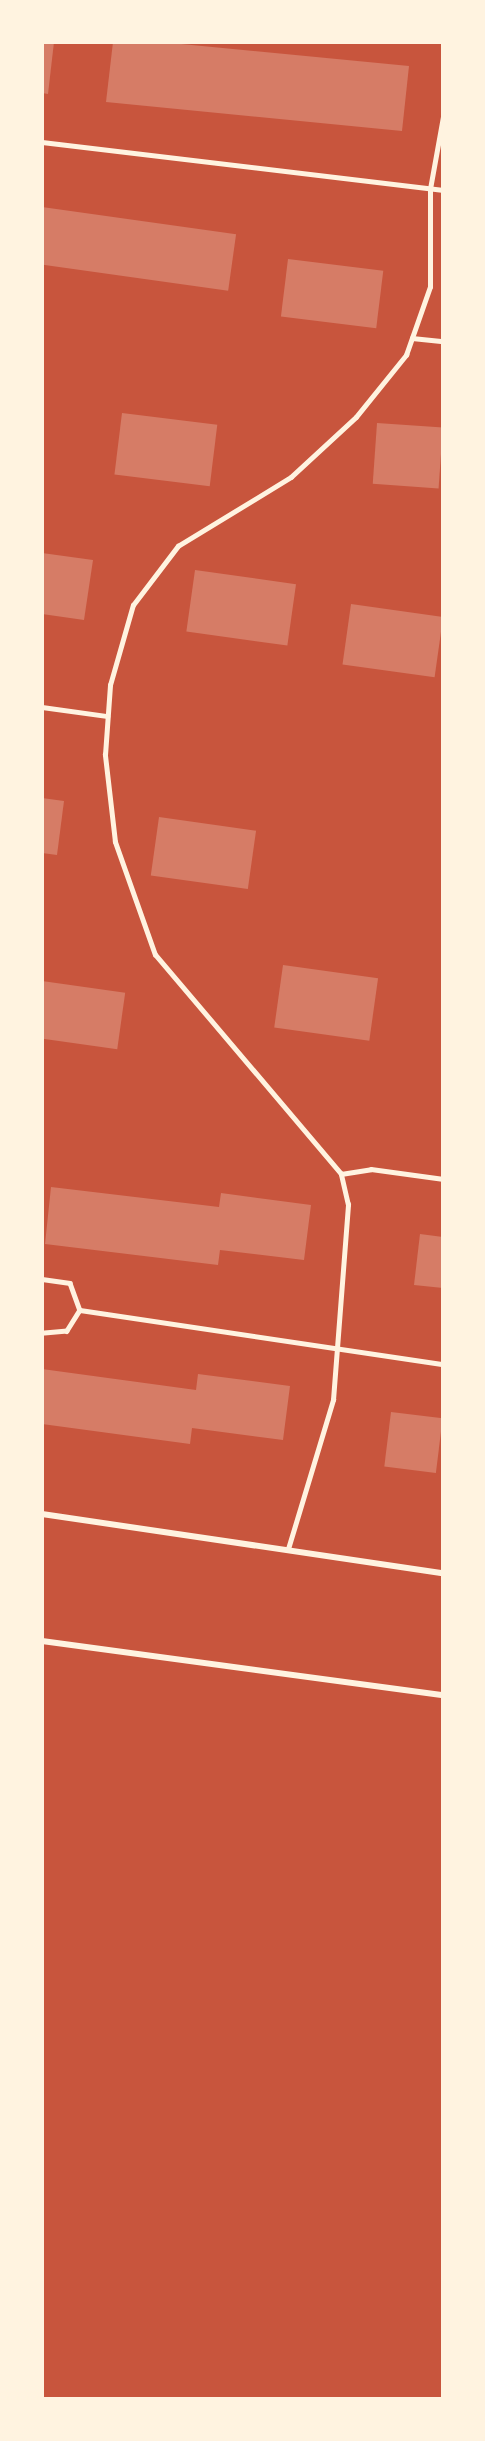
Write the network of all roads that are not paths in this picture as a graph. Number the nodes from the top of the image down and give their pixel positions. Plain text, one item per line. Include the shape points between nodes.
1 (443, 117) edge
2 (42, 142) edge
3 (430, 189) junction
4 (443, 190) edge
5 (412, 338) junction
6 (443, 341) edge
7 (42, 707) edge
8 (107, 716) junction
9 (341, 1174) junction
10 (443, 1179) edge
11 (42, 1279) edge
12 (80, 1310) junction
13 (42, 1333) edge
14 (339, 1348) junction
15 (443, 1364) edge
16 (42, 1514) edge
17 (288, 1549) junction
18 (443, 1573) edge
19 (42, 1641) edge
20 (443, 1695) edge

1 - 3 lane
2 - 3 lane
3 - 4 lane
3 - 5 lane via 430,287
5 - 6 lane
5 - 8 lane via 406,355 356,417 291,477 178,546 133,605 110,685
7 - 8 lane
8 - 9 lane via 105,755 115,842 155,955
9 - 10 lane via 371,1169
9 - 14 lane via 348,1205
11 - 12 lane via 70,1283
12 - 13 lane via 67,1331
12 - 14 lane
14 - 15 lane
14 - 17 lane via 333,1400
16 - 17 street
17 - 18 street
19 - 20 street

